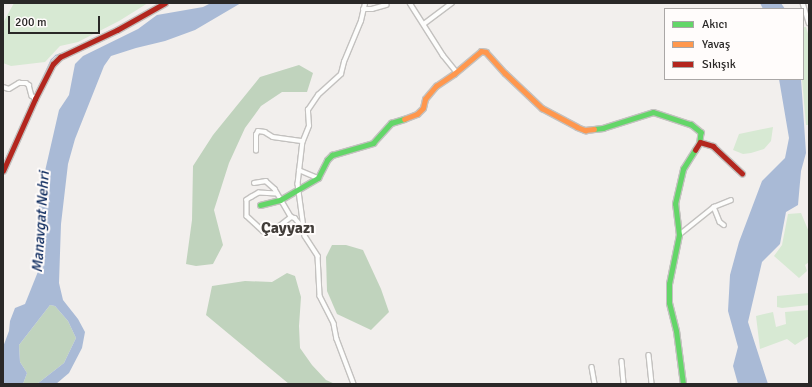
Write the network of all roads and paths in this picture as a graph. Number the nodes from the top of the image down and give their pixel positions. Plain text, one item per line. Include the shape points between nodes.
1 (165, 3) edge
2 (365, 3) edge
3 (410, 3) edge
4 (452, 3) edge
5 (803, 3) edge
6 (386, 5) dead end
7 (363, 8) junction
8 (809, 23) edge
9 (424, 24) junction
10 (457, 72) junction
11 (3, 87) edge
12 (34, 98) junction
13 (303, 141) junction
14 (700, 142) junction
15 (256, 151) dead end
16 (299, 170) junction
17 (3, 172) edge
18 (742, 173) dead end
19 (318, 178) junction
20 (254, 183) dead end
21 (299, 190) junction
22 (277, 194) junction
23 (280, 200) junction
24 (731, 200) dead end
25 (260, 205) dead end
26 (714, 206) junction
27 (291, 217) junction
28 (724, 225) dead end
29 (304, 229) junction
30 (679, 235) junction
31 (649, 355) dead end
32 (622, 361) dead end
33 (592, 367) dead end
34 (354, 384) edge
35 (595, 384) edge
36 (624, 384) edge
37 (652, 384) edge
38 (683, 384) edge

1 - 12 street via 117,30 60,57 53,64
2 - 7 street
3 - 9 street
4 - 9 street
5 - 8 street
6 - 7 street via 372,9
7 - 13 street via 362,21 341,74 318,95 308,110 308,126
9 - 10 street
10 - 14 street via 483,51 542,108 577,127 585,130 603,128 653,112 691,124 701,132
10 - 19 street via 436,86 417,114 391,123 373,143 332,156 327,160
11 - 12 street via 9,89 19,82 26,83
12 - 17 street
13 - 15 street via 273,137 258,130
13 - 16 street
14 - 18 street via 713,146
14 - 30 street via 683,169 675,204
16 - 19 street
16 - 21 street
19 - 21 street
20 - 22 street via 266,181 275,188
21 - 23 street
21 - 29 street
22 - 23 street
22 - 27 street via 259,193 252,197 248,200 247,216 263,230 277,228
23 - 25 street
23 - 27 street
24 - 26 street
26 - 28 street via 720,222
26 - 30 street
27 - 29 street
29 - 34 street via 305,236 318,256 320,296 334,324
30 - 38 street via 670,273 669,303 676,331
31 - 37 street
32 - 36 street
33 - 35 street

